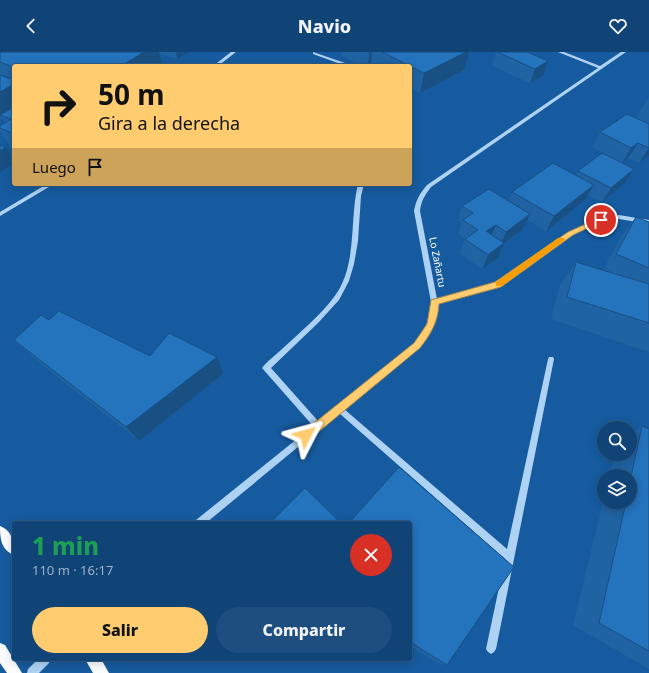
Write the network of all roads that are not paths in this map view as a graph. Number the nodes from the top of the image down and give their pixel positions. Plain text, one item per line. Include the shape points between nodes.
1 (234, 52) edge
2 (317, 52) edge
3 (560, 52) edge
4 (624, 52) edge
5 (218, 64) edge
6 (344, 64) edge
7 (600, 68) junction
8 (47, 186) edge
9 (361, 186) edge
10 (0, 214) edge
11 (649, 222) edge
12 (434, 302) junction
13 (551, 359) dead end
14 (339, 409) junction
15 (318, 426) junction
16 (201, 521) edge
17 (0, 532) edge
18 (12, 547) edge
19 (510, 557) junction
20 (491, 649) dead end
21 (0, 650) edge
22 (43, 661) edge
23 (93, 661) edge
24 (14, 673) edge
25 (32, 673) edge
26 (102, 673) edge

1 - 5 street
2 - 6 street via 314,53
3 - 7 street
4 - 7 street, Lo Zañartu
7 - 12 street, Lo Zañartu via 422,193 417,211
8 - 10 street
9 - 15 street via 355,241 346,281 337,298 316,321 266,368
11 - 12 street via 620,217 601,220 570,234 498,285
12 - 14 street, Lo Zañartu via 431,324 417,345
13 - 19 street
14 - 15 street, Lo Zañartu
14 - 19 street
15 - 16 street, Lo Zañartu
17 - 18 main road
19 - 20 street
21 - 24 main road
22 - 25 street
23 - 26 main road

